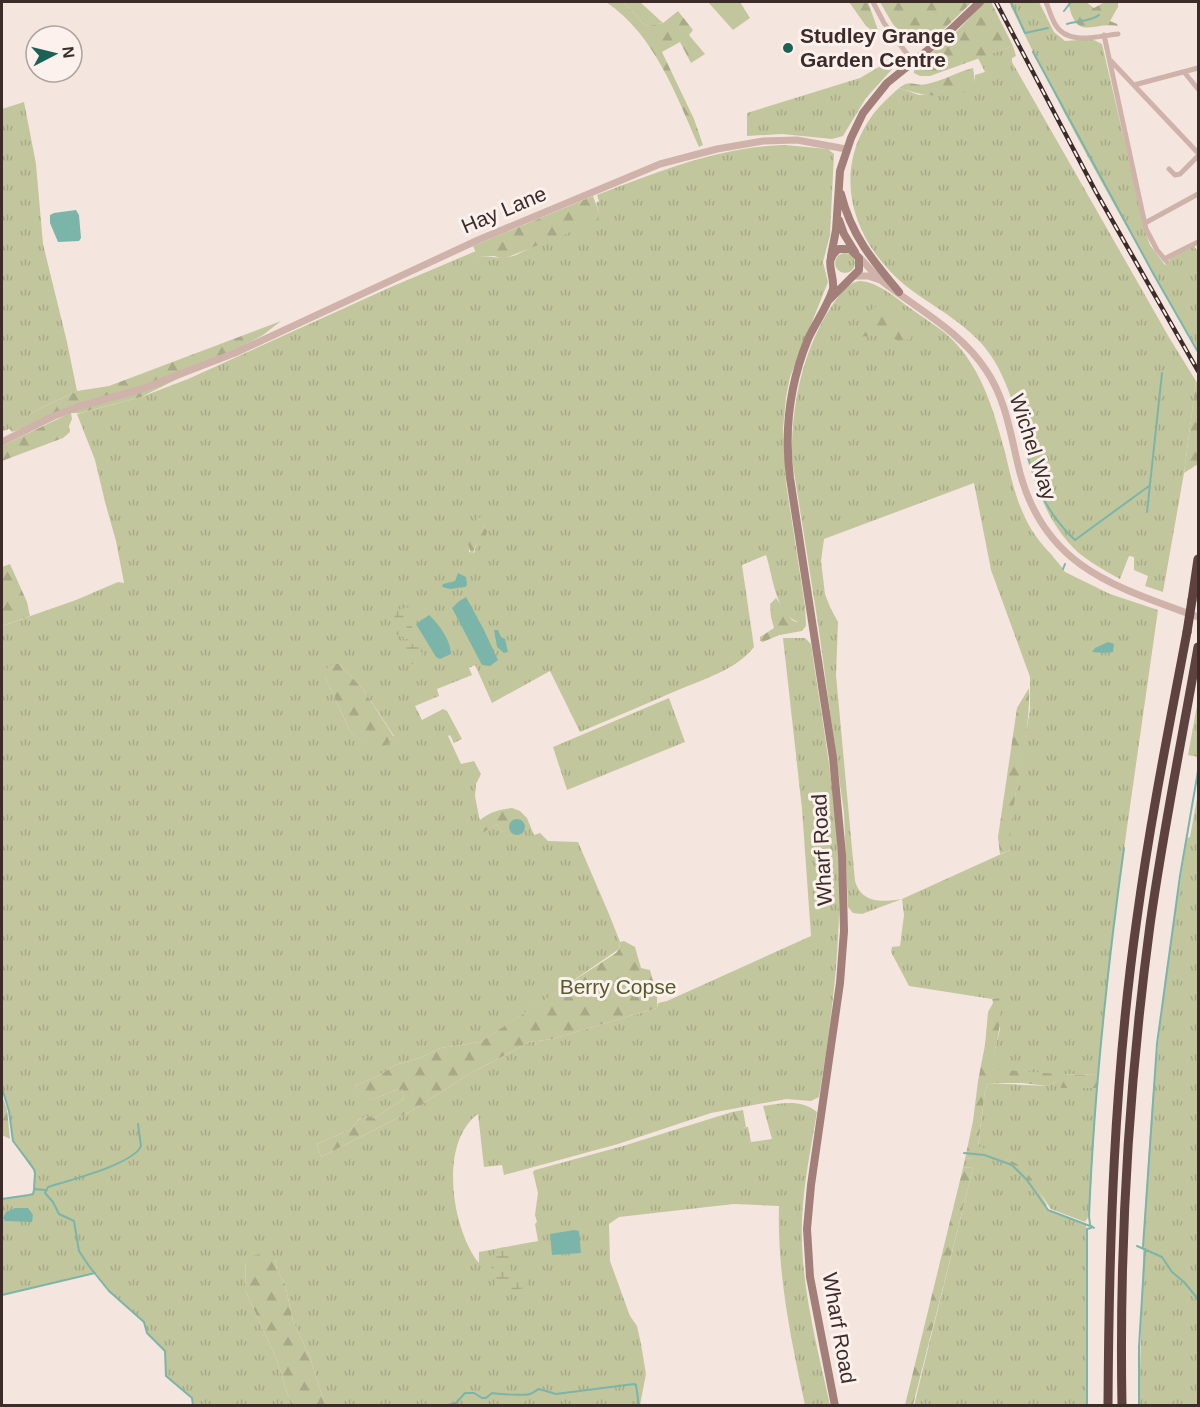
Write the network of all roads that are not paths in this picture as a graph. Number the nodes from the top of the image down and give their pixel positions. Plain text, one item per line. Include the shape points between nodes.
1 (873, 2) edge
2 (980, 2) edge
3 (1046, 2) edge
4 (1118, 34) dead end
5 (1104, 35) junction
6 (1109, 57) junction
7 (913, 62) junction
8 (1198, 68) edge
9 (1184, 72) junction
10 (1134, 86) junction
11 (1198, 89) edge
12 (846, 149) junction
13 (1198, 154) edge
14 (1169, 169) dead end
15 (838, 184) junction
16 (1198, 194) edge
17 (838, 216) junction
18 (1145, 223) junction
19 (1198, 242) edge
20 (857, 254) junction
21 (830, 258) junction
22 (833, 274) junction
23 (852, 277) junction
24 (883, 281) junction
25 (899, 292) junction
26 (829, 300) junction
27 (2, 442) edge
28 (1198, 559) edge
29 (1198, 617) edge
30 (1198, 647) edge
31 (835, 1406) edge
32 (1108, 1406) edge
33 (1122, 1406) edge

1 - 7 street
2 - 7 main road
3 - 5 street via 1055,24 1065,35
4 - 5 street
5 - 6 street
6 - 10 street
6 - 18 street
7 - 12 main road via 873,99
8 - 9 street
9 - 10 street
9 - 11 street
10 - 13 street
12 - 15 main road, Wharf Road
12 - 27 street, Hay Lane via 806,141 770,140 717,148 660,164 478,240 234,353 150,386 61,413
13 - 14 street via 1180,174
15 - 17 main road, Wharf Road
15 - 25 main road via 856,235
16 - 18 street
17 - 20 main road, Wharf Road
17 - 21 main road, Wharf Road
18 - 19 street via 1165,261
20 - 21 main road via 842,248
20 - 23 main road via 860,266
20 - 24 street, Wichel Way
21 - 22 main road, Wharf Road
22 - 23 main road
22 - 26 main road, Wharf Road
23 - 24 street, Wichel Way via 868,276
23 - 26 main road, Wharf Road
24 - 25 street, Wichel Way
25 - 29 street, Wichel Way via 960,339 988,372 1003,404 1026,492 1058,544 1104,581
26 - 31 main road, Wharf Road via 809,337 797,372 787,441 842,844 844,924 840,983 807,1229 810,1277
28 - 32 highway, bridge via 1155,799 1123,1044 1109,1251
30 - 33 highway via 1150,924 1136,1059 1124,1250

